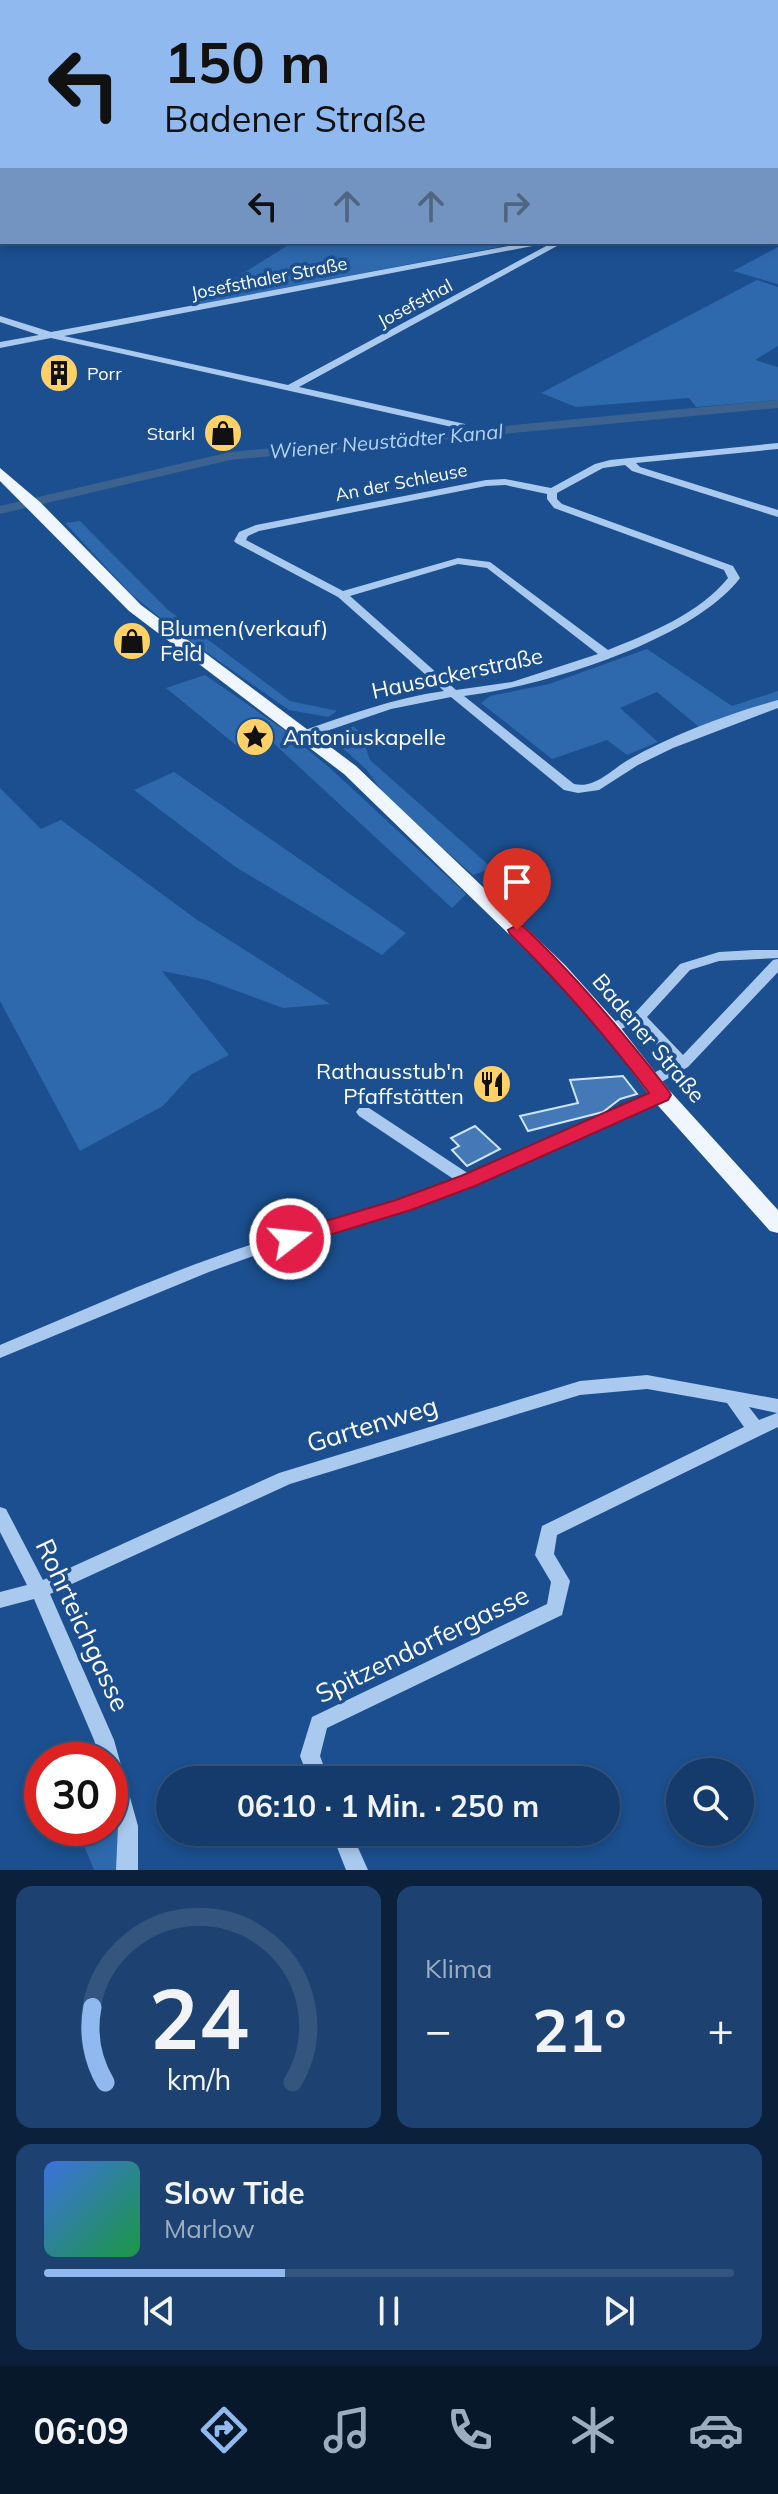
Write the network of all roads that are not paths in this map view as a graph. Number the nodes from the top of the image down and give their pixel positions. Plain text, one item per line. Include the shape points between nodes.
1 (534, 244) edge
2 (552, 244) edge
3 (0, 319) edge
4 (53, 336) junction
5 (0, 345) edge
6 (288, 389) junction
7 (461, 426) dead end
8 (778, 446) edge
9 (626, 460) junction
10 (0, 473) edge
11 (552, 492) junction
12 (778, 514) edge
13 (342, 595) junction
14 (607, 655) junction
15 (453, 693) junction
16 (778, 704) edge
17 (306, 734) junction
18 (778, 954) edge
19 (778, 963) edge
20 (639, 1017) junction
21 (610, 1028) junction
22 (683, 1064) junction
23 (656, 1088) junction
24 (364, 1112) dead end
25 (468, 1181) junction
26 (778, 1225) edge
27 (0, 1352) edge
28 (734, 1400) junction
29 (778, 1406) edge
30 (778, 1419) edge
31 (756, 1430) junction
32 (0, 1514) edge
33 (39, 1590) junction
34 (0, 1600) edge
35 (105, 1742) edge
36 (314, 1766) edge
37 (128, 1846) edge
38 (347, 1846) edge
39 (127, 1870) edge
40 (357, 1870) edge

1 - 4 street, Josefsthaler Straße
2 - 6 street, Josefsthal
3 - 4 street
4 - 5 street, Josefsthaler Straße
4 - 6 street
6 - 7 street
8 - 9 street
9 - 11 street via 599,466
9 - 12 street via 636,469
10 - 17 main road, Badener Straße via 102,579 158,628
11 - 13 street, An der Schleuse via 486,483 243,534 240,541
11 - 14 street, Hausackerstraße via 558,506 729,568 734,578 729,588 675,624
13 - 14 street via 474,561 490,565
13 - 15 street
14 - 15 street, Hausackerstraße via 511,686
15 - 16 street via 580,792 670,745
15 - 17 street, Hausackerstraße via 399,703
17 - 21 main road, Badener Straße via 558,970
18 - 20 street via 720,954 695,962
19 - 22 street
20 - 21 street
20 - 22 street
21 - 23 main road, Badener Straße
22 - 23 street
23 - 25 street
23 - 26 main road, Badener Straße
24 - 25 street
25 - 27 street via 203,1268
28 - 29 street, Gartenweg
28 - 31 street
28 - 33 street, Gartenweg via 647,1382 580,1388 285,1478
30 - 31 street, Spitzendorfergasse
31 - 36 street, Spitzendorfergasse via 549,1531 544,1555 561,1581 555,1609 319,1723 310,1756
32 - 33 street, Rohrteichgasse
33 - 34 street, Gartenweg
33 - 35 street, Rohrteichgasse
37 - 39 street, Rohrteichgasse
38 - 40 street

